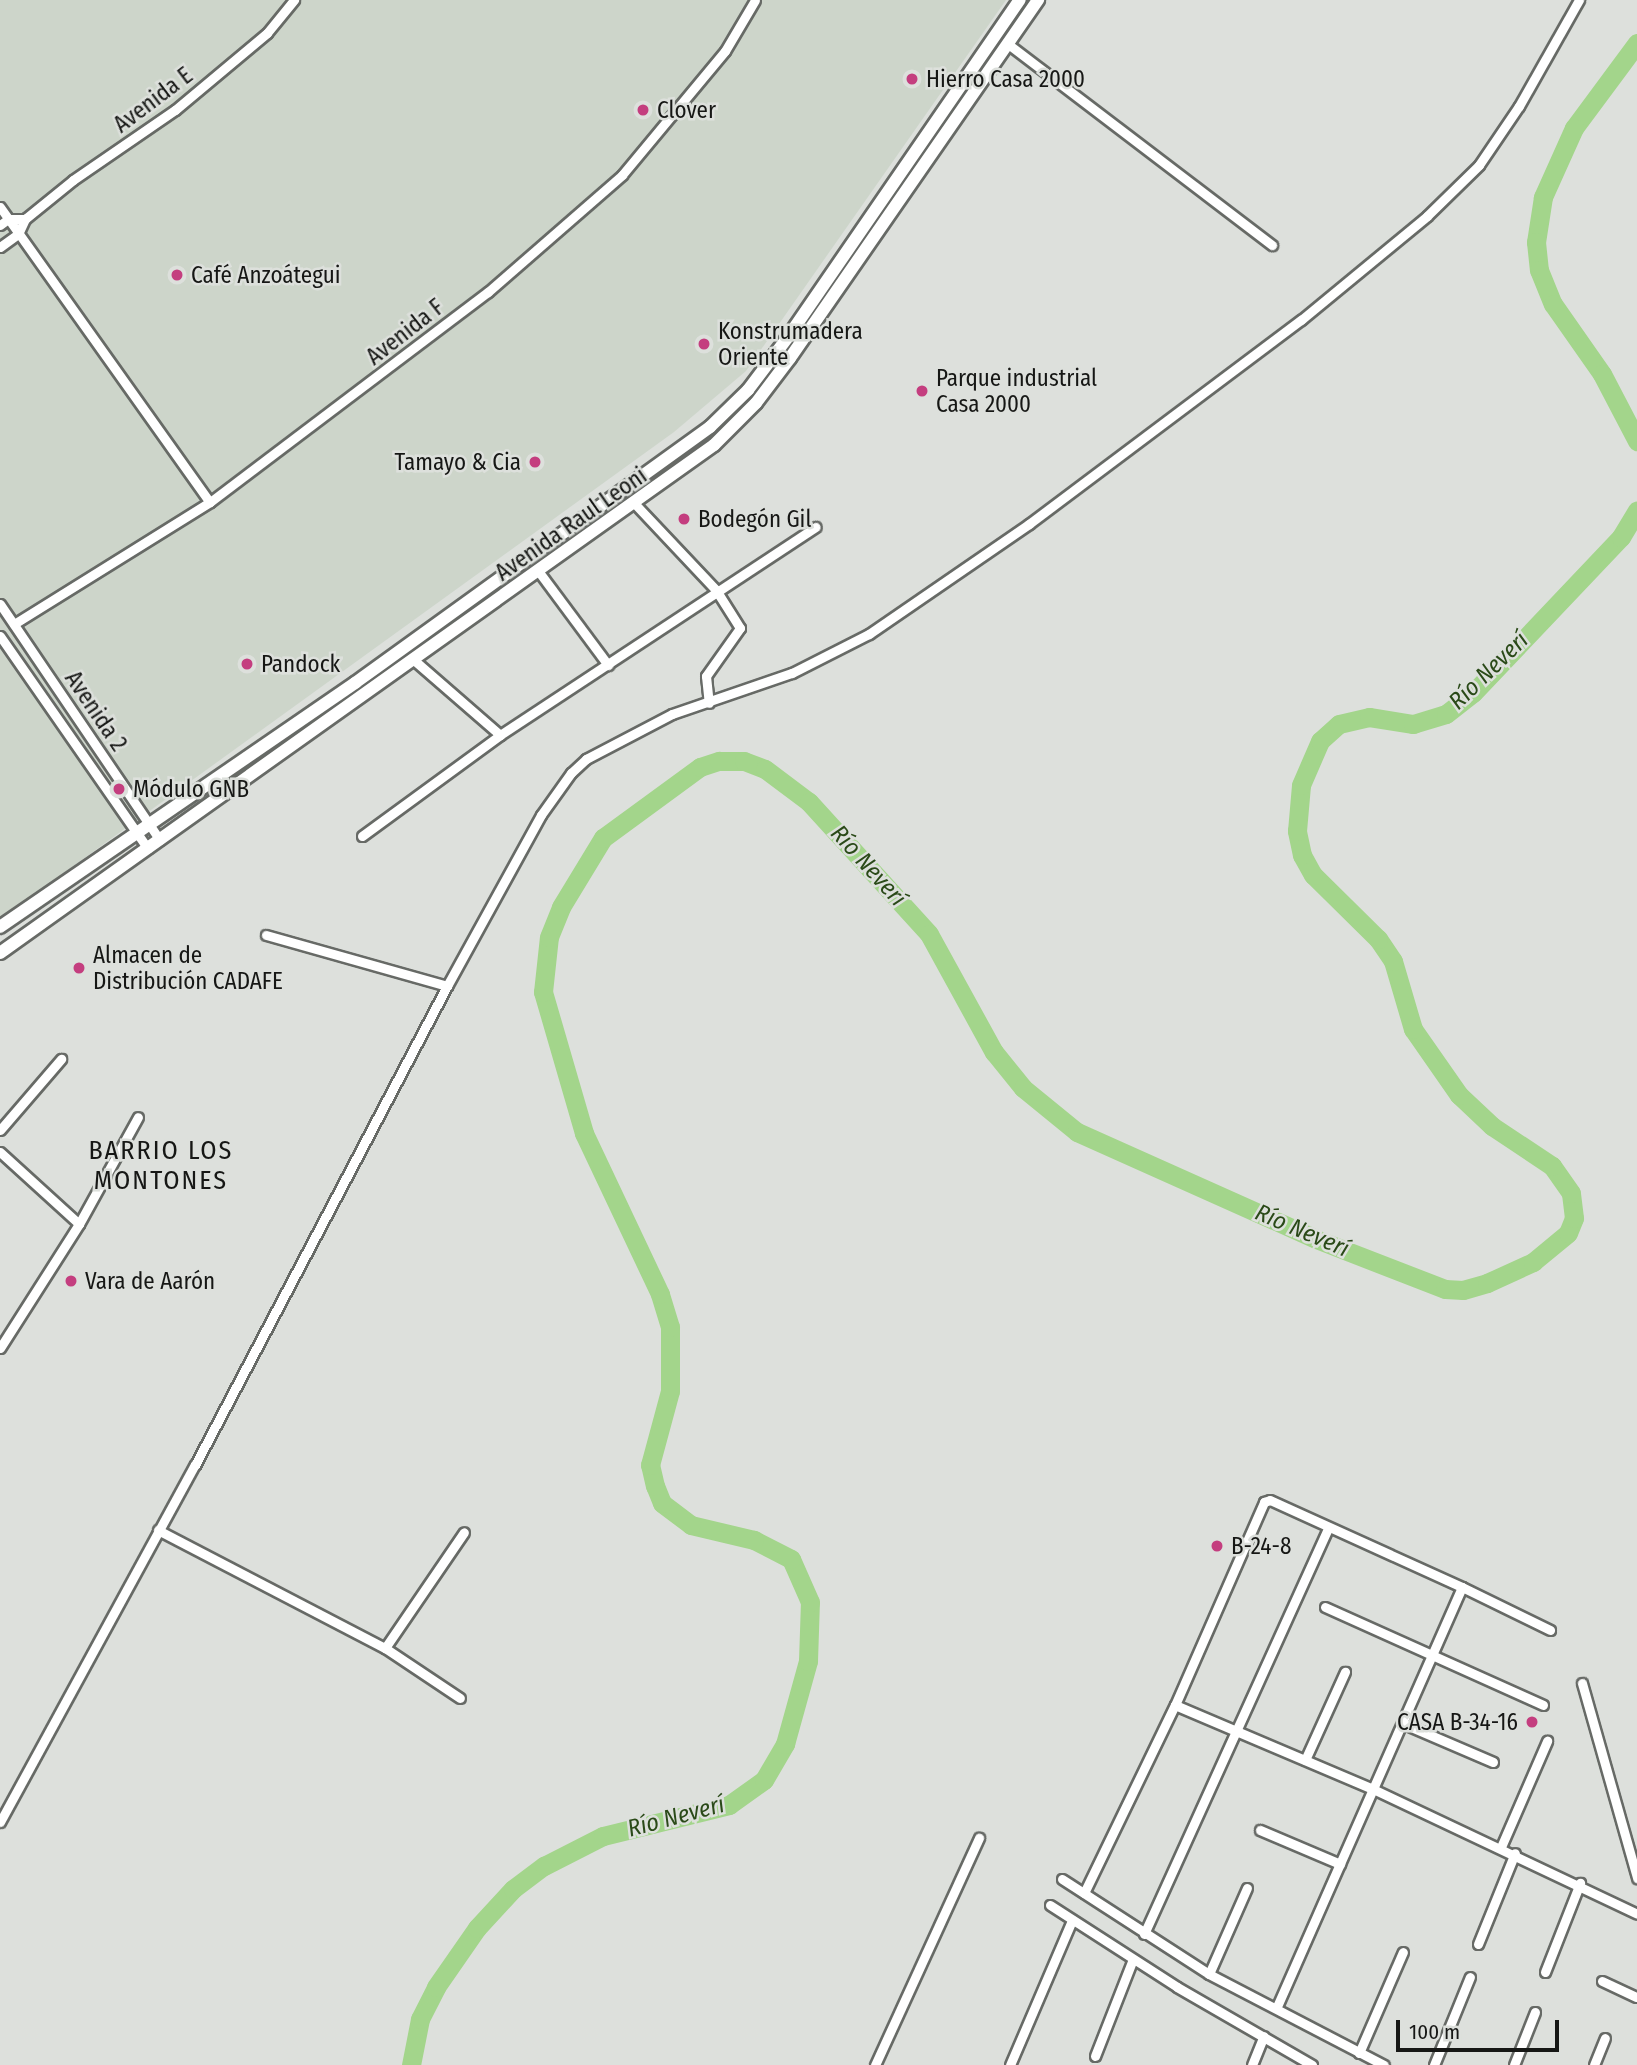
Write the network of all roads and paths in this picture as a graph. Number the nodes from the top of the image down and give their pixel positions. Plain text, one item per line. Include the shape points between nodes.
1 (294, 0) edge
2 (755, 0) edge
3 (1020, 0) edge
4 (1038, 0) edge
5 (1579, 0) edge
6 (1008, 44) junction
7 (0, 207) edge
8 (25, 219) junction
9 (4, 222) edge
10 (18, 234) junction
11 (1272, 245) dead end
12 (0, 247) edge
13 (210, 502) junction
14 (635, 505) junction
15 (816, 527) dead end
16 (539, 572) junction
17 (716, 590) junction
18 (0, 604) edge
19 (14, 624) junction
20 (0, 636) edge
21 (415, 661) junction
22 (608, 664) junction
23 (709, 704) junction
24 (500, 735) junction
25 (148, 822) junction
26 (136, 831) junction
27 (362, 836) dead end
28 (160, 840) junction
29 (148, 849) junction
30 (0, 927) edge
31 (266, 935) dead end
32 (0, 953) edge
33 (447, 986) junction
34 (61, 1059) dead end
35 (138, 1117) dead end
36 (0, 1130) edge
37 (0, 1152) edge
38 (79, 1224) junction
39 (0, 1348) edge
40 (1328, 1529) junction
41 (158, 1530) junction
42 (464, 1532) dead end
43 (1462, 1587) junction
44 (1325, 1608) dead end
45 (1550, 1630) dead end
46 (385, 1648) junction
47 (1431, 1658) junction
48 (1345, 1672) dead end
49 (1582, 1683) dead end
50 (460, 1698) dead end
51 (1175, 1705) junction
52 (1543, 1705) dead end
53 (1402, 1723) junction
54 (1237, 1731) junction
55 (1547, 1741) dead end
56 (1305, 1760) junction
57 (1493, 1762) dead end
58 (1373, 1789) junction
59 (0, 1822) edge
60 (1260, 1830) dead end
61 (979, 1839) dead end
62 (1501, 1847) junction
63 (1515, 1853) junction
64 (1340, 1864) junction
65 (1637, 1878) edge
66 (1062, 1879) dead end
67 (1580, 1884) junction
68 (1247, 1888) dead end
69 (1084, 1893) junction
70 (1050, 1905) dead end
71 (1637, 1914) edge
72 (1072, 1920) junction
73 (1144, 1934) junction
74 (1478, 1944) dead end
75 (1404, 1952) dead end
76 (1133, 1959) junction
77 (1545, 1972) dead end
78 (1209, 1974) junction
79 (1470, 1977) dead end
80 (1602, 1981) dead end
81 (1637, 1997) edge
82 (1276, 2007) junction
83 (1535, 2012) dead end
84 (1265, 2036) junction
85 (1605, 2038) dead end
86 (1359, 2053) junction
87 (1095, 2056) dead end
88 (875, 2065) edge
89 (1010, 2065) edge
90 (1252, 2065) edge
91 (1312, 2065) edge
92 (1384, 2065) edge
93 (1434, 2065) edge
94 (1514, 2065) edge
95 (1594, 2065) edge

1 - 8 street, Avenida E via 267,33 176,110 73,180
2 - 13 street, Avenida F via 724,51 622,175 488,292
3 - 25 main road, Avenida Raul Leoni via 788,337 748,390 710,427 355,683
4 - 6 main road, Avenida Raul Leoni
5 - 23 street via 1519,106 1479,165 1427,216 1301,320 1029,524 880,627 792,673
6 - 11 street
6 - 14 main road, Avenida Raul Leoni via 756,403 714,445
7 - 9 street
8 - 9 street
8 - 10 street, Avenida E
9 - 10 street
10 - 12 street, Avenida E
10 - 13 street
13 - 19 street, Avenida F
14 - 16 main road, Avenida Raul Leoni
14 - 17 street
15 - 17 street
16 - 21 main road, Avenida Raul Leoni
16 - 22 street
17 - 22 street
17 - 23 street via 740,628 706,676
18 - 19 street, Avenida 2
19 - 25 street, Avenida 2
20 - 26 street, Avenida 2
21 - 24 street
21 - 28 main road, Avenida Raul Leoni
22 - 24 street
23 - 33 street via 672,714 586,758 571,773 541,815
24 - 27 street
25 - 26 main road, Avenida Raul Leoni
25 - 28 street, Avenida 2
26 - 29 street, Avenida 2
26 - 30 main road, Avenida Raul Leoni
28 - 29 main road, Avenida Raul Leoni
29 - 32 main road, Avenida Raul Leoni
31 - 33 street
33 - 41 street
34 - 36 street
35 - 38 street
37 - 38 street
38 - 39 street
40 - 43 street
40 - 51 street via 1270,1500 1264,1502
40 - 54 street
41 - 46 street
41 - 59 street
42 - 46 street
43 - 45 street
43 - 47 street
44 - 47 street
46 - 50 street
47 - 52 street
47 - 53 street
48 - 56 street
49 - 65 street
51 - 54 street
51 - 69 street
53 - 57 street
53 - 58 street
54 - 56 street
54 - 73 street
55 - 62 street
56 - 58 street
58 - 62 street
58 - 64 street
60 - 64 street
61 - 88 street
62 - 63 street
63 - 67 street
63 - 74 street
64 - 82 street
66 - 69 street
67 - 71 street
67 - 77 street
68 - 78 street
69 - 73 street
70 - 72 street
72 - 76 street
72 - 89 street
73 - 78 street
75 - 86 street
76 - 84 street
76 - 87 street
78 - 82 street
79 - 93 street
80 - 81 street
82 - 86 street
83 - 94 street
84 - 90 street
84 - 91 street
85 - 95 street
86 - 92 street

